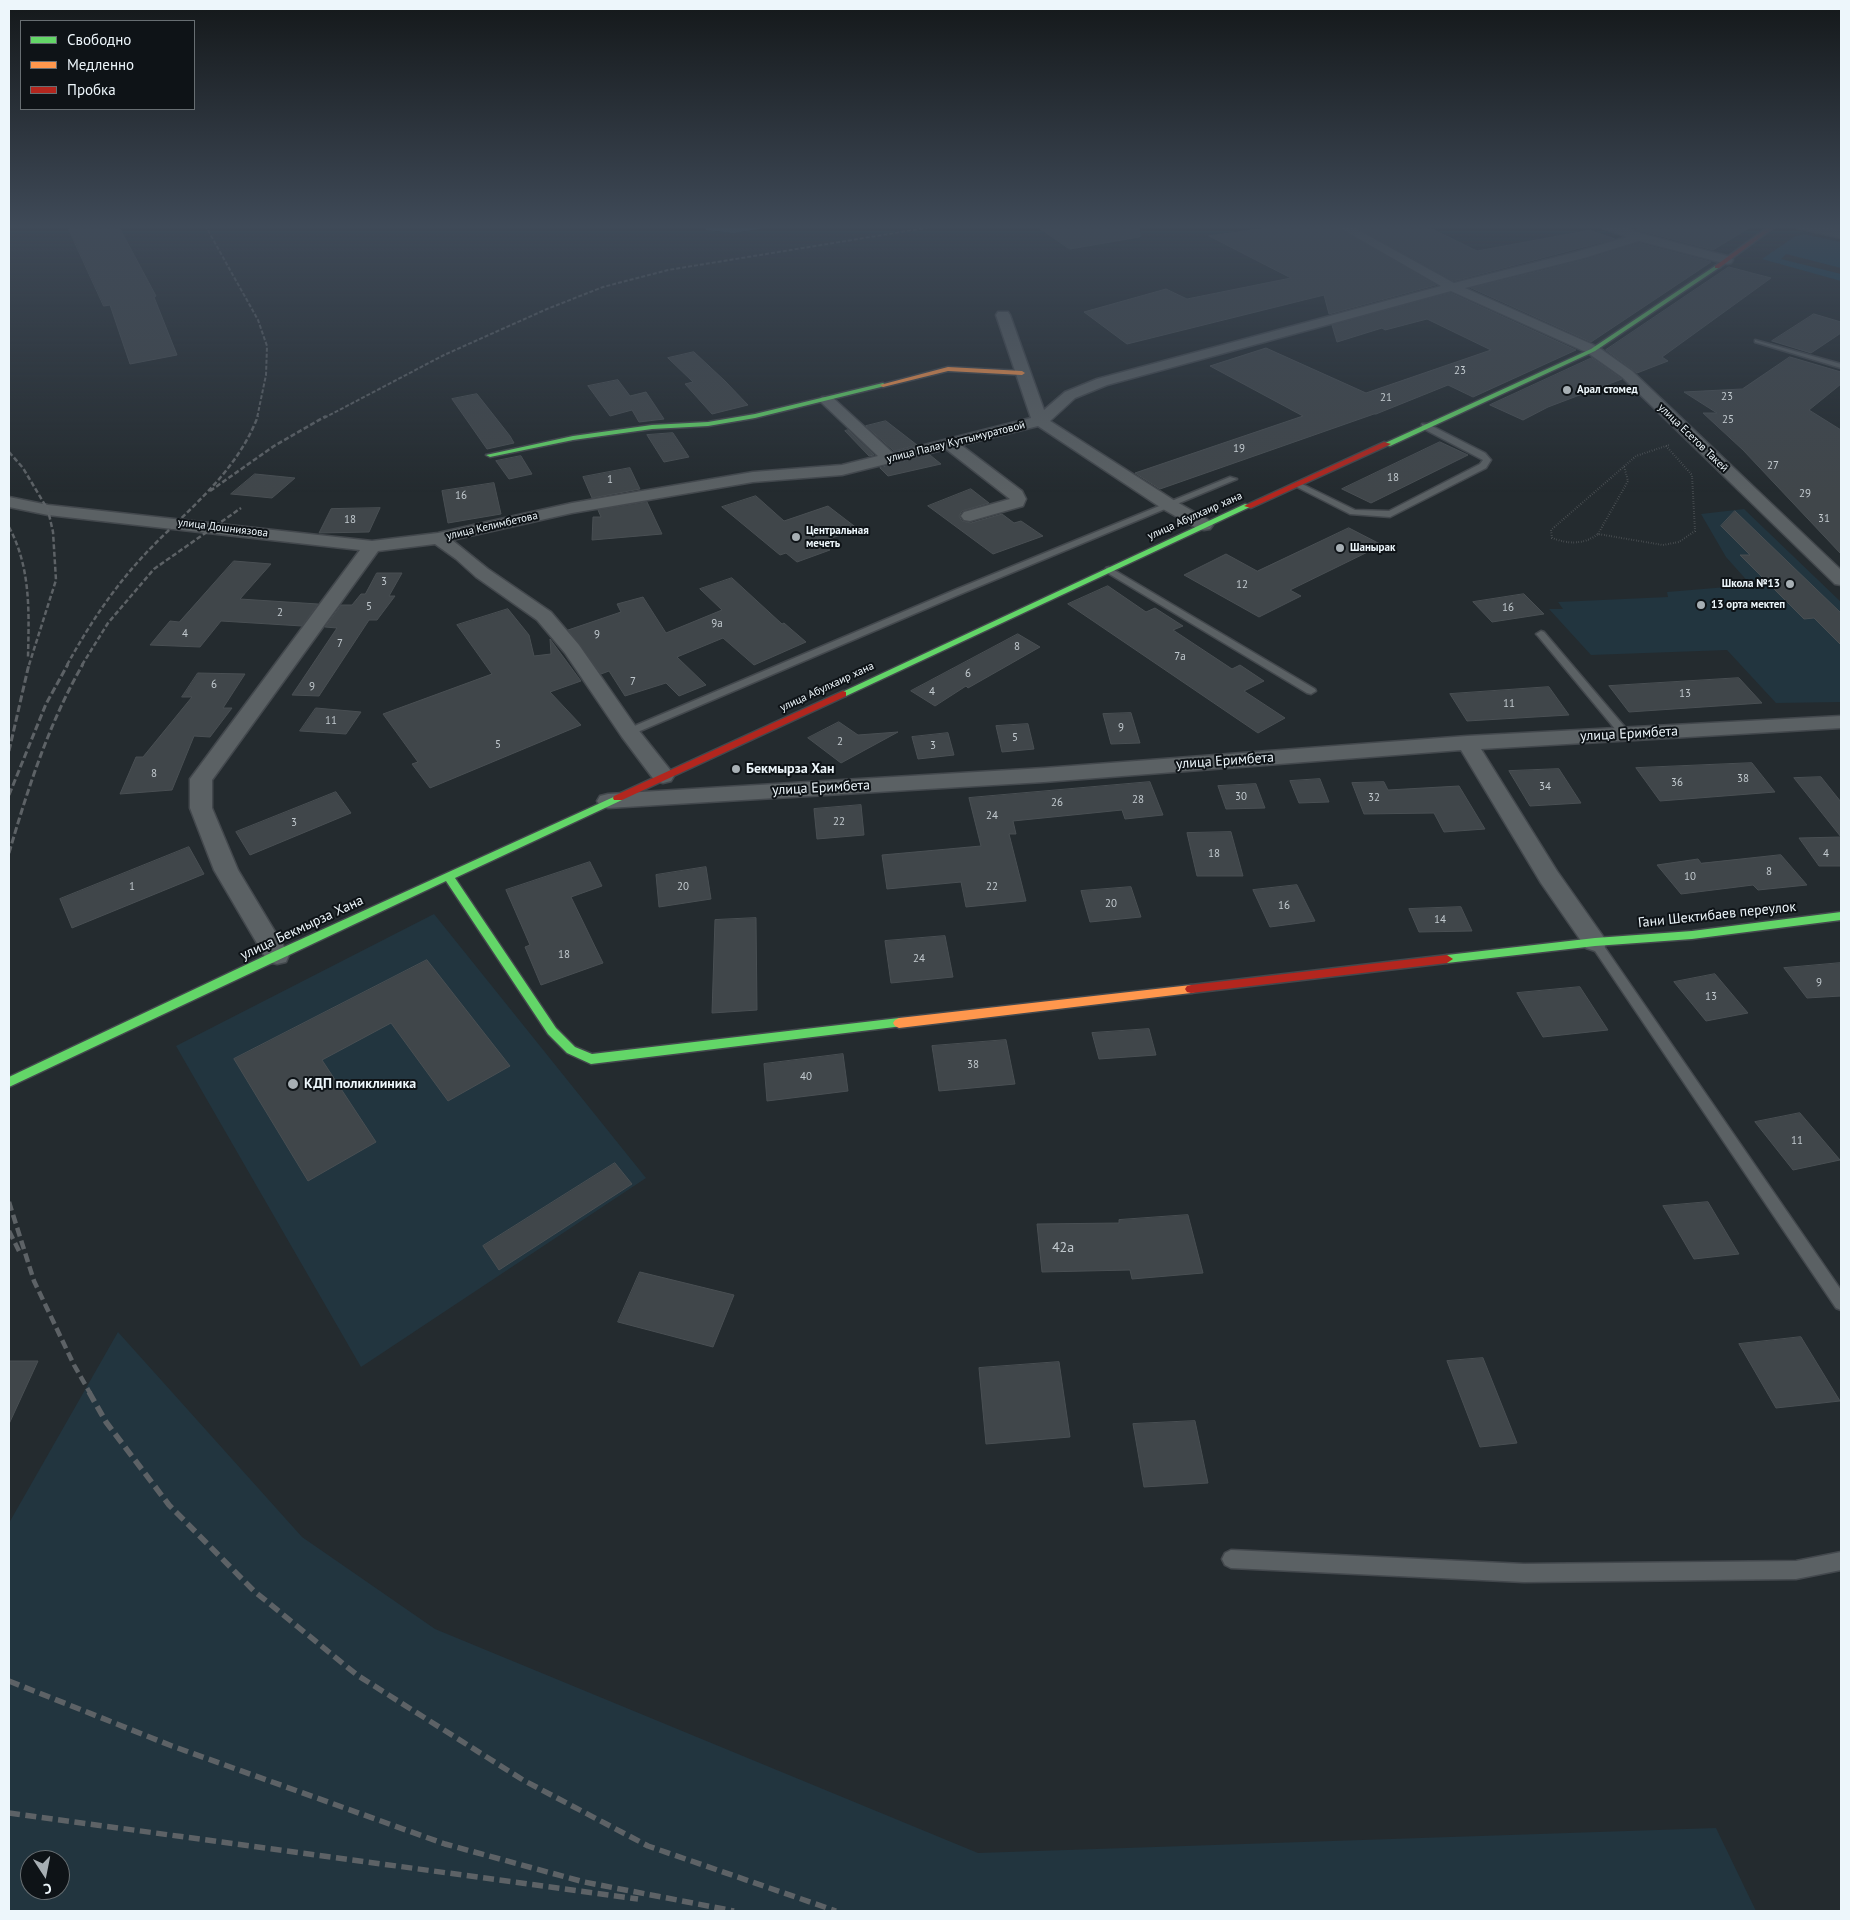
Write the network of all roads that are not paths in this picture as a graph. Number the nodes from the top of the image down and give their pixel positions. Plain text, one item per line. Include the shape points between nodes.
1 (1002, 315) dead end
2 (1350, 315) edge
3 (1514, 315) edge
4 (1646, 315) edge
5 (1757, 341) dead end
6 (1593, 350) junction
7 (1841, 366) edge
8 (1022, 373) junction
9 (826, 400) junction
10 (1040, 421) junction
11 (1425, 426) junction
12 (949, 444) junction
13 (490, 455) dead end
14 (890, 459) junction
15 (783, 474) joint
16 (1233, 479) dead end
17 (1297, 485) junction
18 (9, 502) edge
19 (1169, 506) junction
20 (970, 516) dead end
21 (1204, 525) junction
22 (438, 538) junction
23 (372, 546) junction
24 (1110, 570) junction
25 (1841, 580) edge
26 (949, 584) dead end
27 (960, 591) junction
28 (1541, 634) dead end
29 (1311, 691) dead end
30 (1841, 722) edge
31 (629, 732) junction
32 (1625, 734) junction
33 (1467, 743) junction
34 (663, 776) junction
35 (608, 801) junction
36 (448, 876) junction
37 (1841, 916) edge
38 (1595, 942) junction
39 (278, 955) junction
40 (9, 1082) edge
41 (1841, 1302) edge
42 (1231, 1559) dead end
43 (1841, 1561) edge

1 - 8 street
2 - 10 street, улица Палау Куттымуратовой via 1102,382 1070,395
3 - 6 street, улица Есетов Такей
4 - 6 street, улица Абулхаир хана
5 - 7 lane
6 - 11 street, улица Абулхаир хана
6 - 25 street, улица Есетов Такей via 1627,374
8 - 9 street via 948,369
8 - 10 street
9 - 13 street via 731,420 574,438
9 - 14 street
10 - 12 street, улица Палау Куттымуратовой
10 - 19 street
11 - 17 street, улица Абулхаир хана
11 - 17 lane via 1482,455 1486,460 1483,466 1390,514 1353,512
12 - 14 street, улица Палау Куттымуратовой
12 - 20 street via 1018,499
14 - 15 street, улица Палау Куттымуратовой via 842,470
15 - 22 street, улица Келимбетова via 572,508
16 - 19 lane
17 - 21 street, улица Абулхаир хана
18 - 23 street, улица Дошниязова via 48,510
19 - 21 street
19 - 27 lane
21 - 24 street, улица Абулхаир хана
22 - 23 street, улица Дошниязова
22 - 31 street, улица Келимбетова via 544,616 572,649
23 - 39 street via 201,779 201,808 226,870
24 - 29 lane
24 - 34 street, улица Абулхаир хана
26 - 27 lane
27 - 31 lane
28 - 32 lane
30 - 32 street, улица Еримбета
31 - 34 street, улица Келимбетова
32 - 33 street, улица Еримбета
33 - 35 street, улица Еримбета via 1044,775
33 - 38 street via 1549,877
34 - 35 street, улица Абулхаир хана
35 - 36 street, улица Бекмырза Хана
36 - 38 street, Гани Шектибаев переулок via 552,1031 571,1050 591,1059
36 - 39 street, улица Бекмырза Хана
37 - 38 street, Гани Шектибаев переулок
38 - 41 lane
39 - 40 street, улица Бекмырза Хана
42 - 43 lane via 1524,1573 1796,1570

